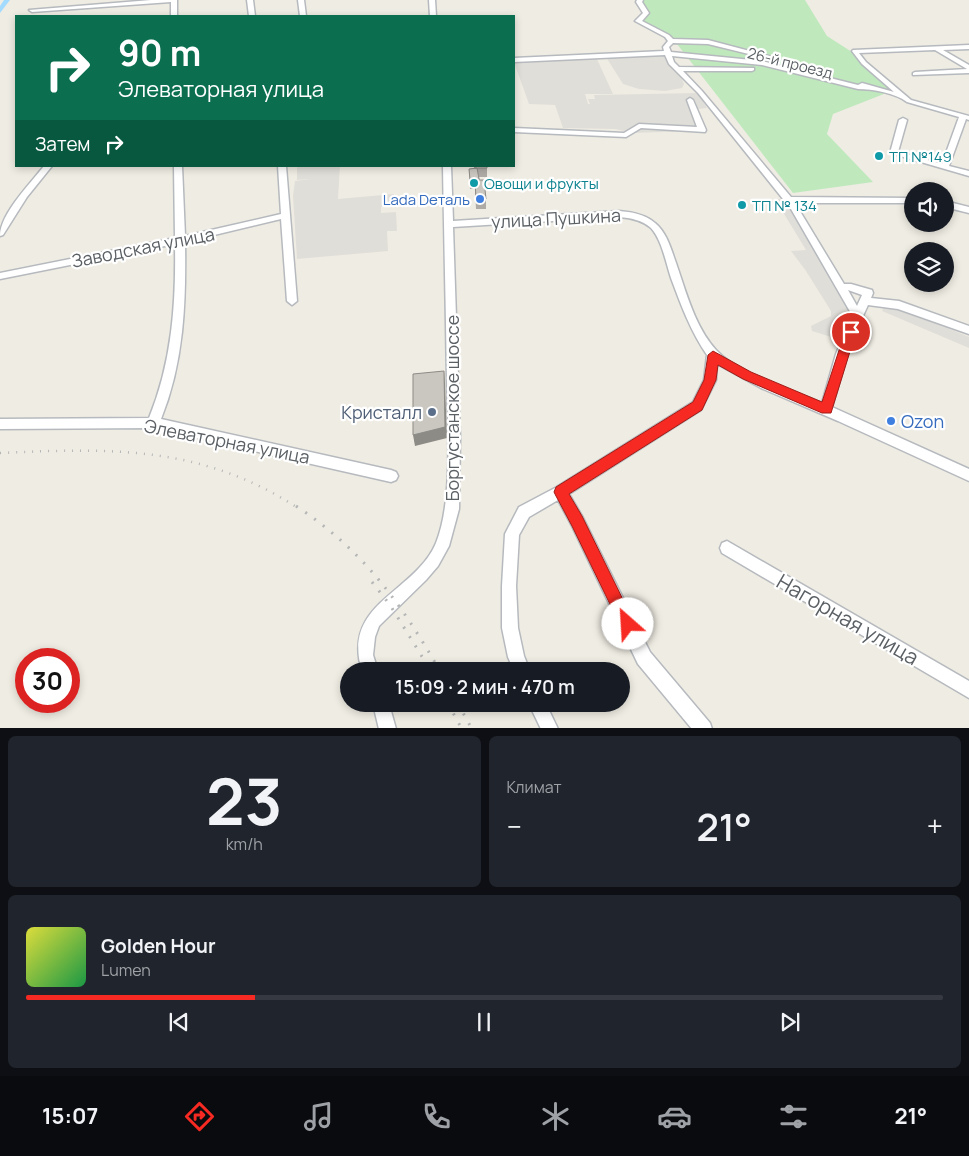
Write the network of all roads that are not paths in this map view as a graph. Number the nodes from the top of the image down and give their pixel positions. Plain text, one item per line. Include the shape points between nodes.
1 (77, 0) edge
2 (174, 0) edge
3 (250, 0) edge
4 (301, 0) edge
5 (432, 0) edge
6 (640, 0) edge
7 (68, 8) junction
8 (32, 10) dead end
9 (174, 15) edge
10 (252, 15) edge
11 (303, 15) edge
12 (433, 15) edge
13 (671, 41) junction
14 (969, 47) edge
15 (936, 48) junction
16 (668, 52) junction
17 (515, 60) edge
18 (773, 66) junction
19 (676, 69) junction
20 (969, 70) edge
21 (915, 74) dead end
22 (868, 87) junction
23 (690, 100) dead end
24 (908, 100) junction
25 (966, 117) edge
26 (903, 120) dead end
27 (515, 130) edge
28 (47, 167) edge
29 (178, 167) edge
30 (282, 167) edge
31 (447, 167) edge
32 (945, 167) junction
33 (969, 174) edge
34 (789, 200) junction
35 (904, 200) edge
36 (954, 206) edge
37 (969, 210) edge
38 (286, 216) junction
39 (450, 224) junction
40 (0, 232) edge
41 (179, 240) junction
42 (0, 276) edge
43 (842, 287) junction
44 (292, 301) dead end
45 (865, 301) junction
46 (857, 315) junction
47 (969, 330) edge
48 (713, 355) junction
49 (826, 410) junction
50 (153, 423) junction
51 (0, 424) edge
52 (969, 475) edge
53 (391, 476) dead end
54 (560, 492) junction
55 (727, 548) dead end
56 (367, 662) edge
57 (518, 662) edge
58 (969, 690) edge
59 (383, 712) edge
60 (541, 712) edge
61 (388, 728) edge
62 (550, 728) edge
63 (704, 728) edge

1 - 7 street
2 - 7 street
2 - 9 street
3 - 10 street
4 - 11 street
5 - 12 street
6 - 13 street via 646,13 638,21
7 - 8 street
13 - 16 street via 666,47
13 - 22 street, 26-й проезд via 708,42 852,79
14 - 15 street
15 - 20 street
15 - 24 street via 855,51 864,63
16 - 17 street
16 - 18 street
16 - 19 street
18 - 19 street via 764,69
18 - 22 street
19 - 34 street via 700,92
20 - 21 street
22 - 24 street, 26-й проезд
23 - 27 street via 702,130 639,126 626,135
24 - 25 street, 26-й проезд
25 - 32 street
26 - 32 street via 894,153
28 - 40 street
29 - 41 street
30 - 38 street
31 - 39 street, Боргустанское шоссе
32 - 33 street
34 - 35 street
34 - 43 street
36 - 37 street
38 - 41 street, Заводская улица
38 - 44 street
39 - 48 street, улица Пушкина via 619,214 642,218 661,236 696,328
39 - 56 street, Боргустанское шоссе via 452,509 442,546 433,561 373,621 367,637
41 - 42 street, Заводская улица
41 - 50 street via 179,331 163,404
43 - 45 street via 868,293
43 - 46 street
45 - 46 street
45 - 47 street via 899,305
46 - 49 street
48 - 49 street, улица Пушкина via 744,374
48 - 54 street via 710,380 698,406
49 - 52 street, улица Пушкина
50 - 51 street, Элеваторная улица
50 - 53 street, Элеваторная улица
54 - 57 street via 524,512 512,534 510,628
54 - 63 street via 644,658
55 - 58 street, Нагорная улица
59 - 61 street
60 - 62 street

